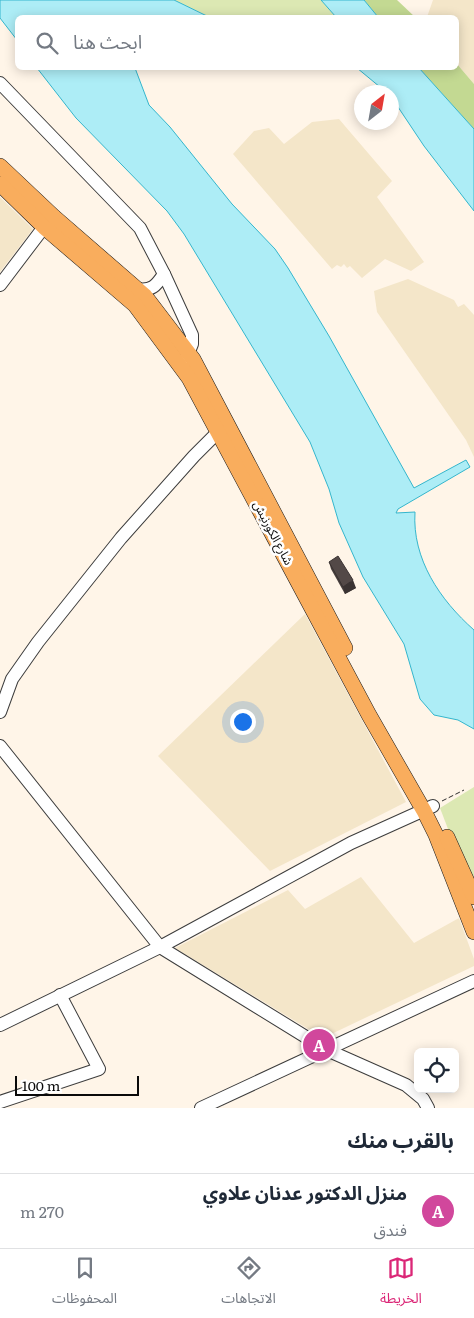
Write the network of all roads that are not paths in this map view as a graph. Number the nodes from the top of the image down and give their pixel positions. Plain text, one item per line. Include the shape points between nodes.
1 (0, 83) edge
2 (0, 166) edge
3 (0, 184) edge
4 (44, 227) junction
5 (164, 274) junction
6 (0, 285) edge
7 (137, 289) junction
8 (185, 361) junction
9 (219, 431) junction
10 (0, 712) edge
11 (0, 746) edge
12 (428, 808) junction
13 (474, 897) edge
14 (474, 932) edge
15 (160, 947) junction
16 (474, 981) edge
17 (60, 995) junction
18 (0, 1025) edge
19 (328, 1050) junction
20 (0, 1102) edge
21 (202, 1108) edge
22 (428, 1108) edge

1 - 5 street via 140,228
2 - 7 main road, شارع الكورنيش
3 - 4 main road, شارع الكورنيش
4 - 6 street
4 - 8 main road, شارع الكورنيش via 135,305
5 - 7 street via 148,290
5 - 8 street via 192,335
7 - 8 main road, شارع الكورنيش via 145,296
8 - 9 main road, شارع الكورنيش
8 - 12 main road, شارع الكورنيش via 228,422
9 - 10 street via 121,538 38,642 12,679
9 - 12 main road, شارع الكورنيش via 364,706
11 - 15 street
12 - 13 main road, شارع الكورنيش
12 - 14 main road, شارع الكورنيش
12 - 15 street via 351,843
15 - 17 street
15 - 19 street
16 - 19 street
17 - 18 street
17 - 20 street via 99,1069
19 - 21 street
19 - 22 street via 406,1085 423,1099

